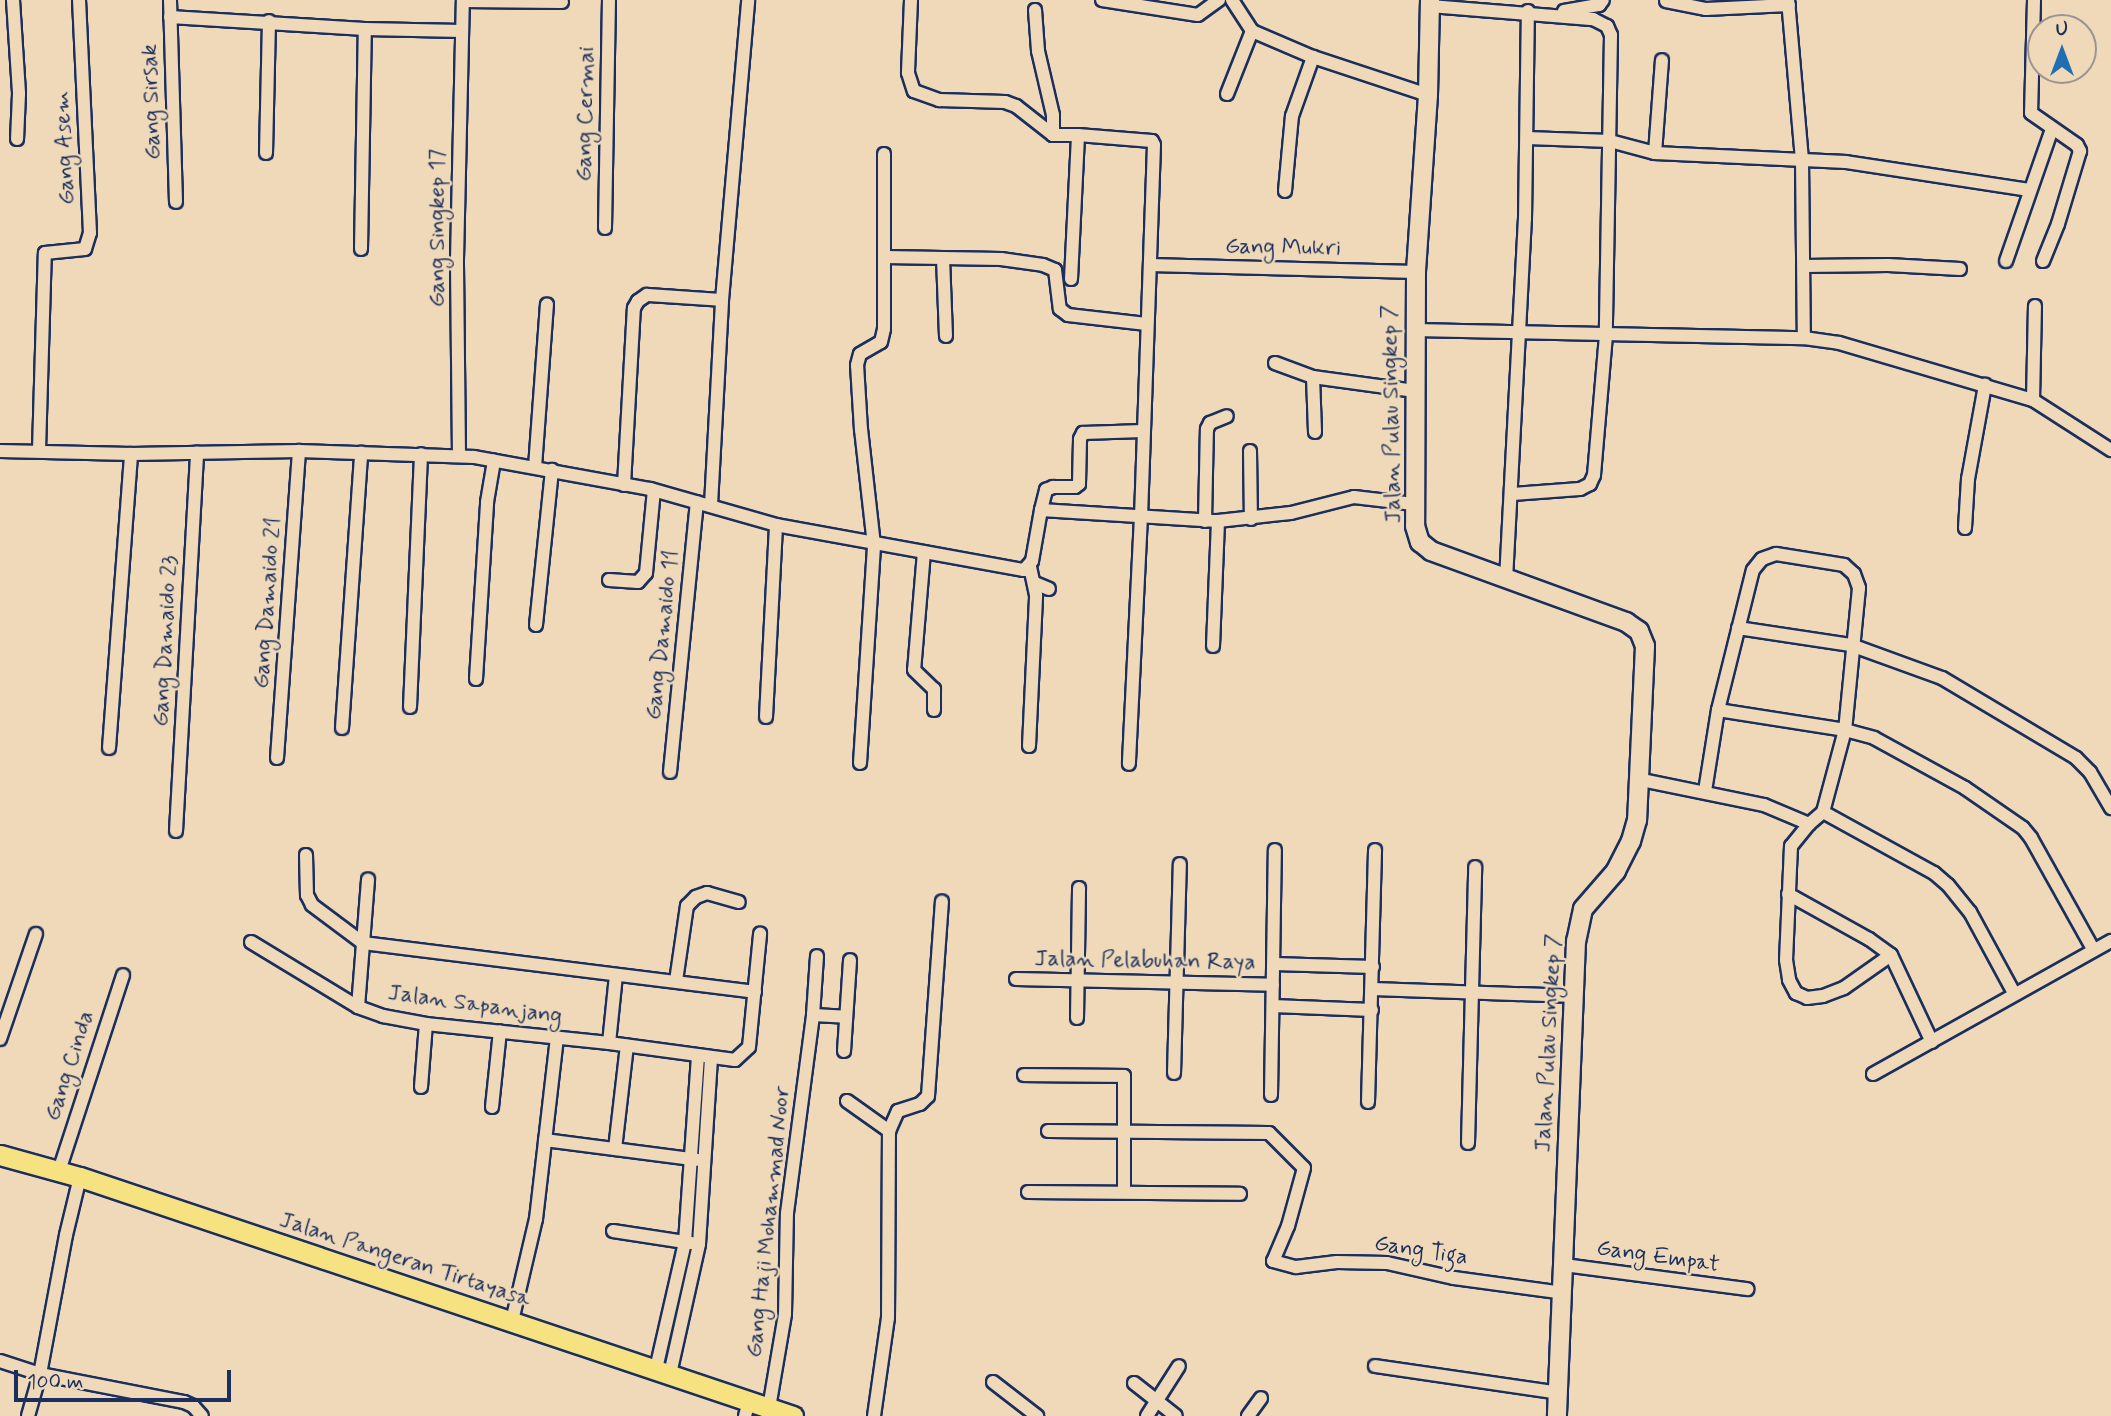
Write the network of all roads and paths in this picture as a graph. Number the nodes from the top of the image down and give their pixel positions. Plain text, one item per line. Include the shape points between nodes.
1 (13, 0) edge
2 (79, 0) edge
3 (170, 0) edge
4 (463, 0) edge
5 (610, 0) edge
6 (748, 0) edge
7 (911, 0) edge
8 (1102, 0) edge
9 (1219, 0) edge
10 (1232, 0) edge
11 (1603, 0) edge
12 (2034, 0) edge
13 (1666, 1) edge
14 (562, 2) dead end
15 (1430, 3) edge
16 (1788, 3) edge
17 (1503, 5) edge
18 (1035, 10) dead end
19 (1528, 11) junction
20 (1547, 14) junction
21 (170, 16) junction
22 (269, 21) junction
23 (365, 29) junction
24 (462, 31) junction
25 (1252, 31) junction
26 (1313, 57) junction
27 (1662, 60) dead end
28 (1227, 94) dead end
29 (1428, 95) junction
30 (2052, 129) junction
31 (1053, 135) junction
32 (1078, 135) junction
33 (1527, 138) junction
34 (17, 139) dead end
35 (1610, 141) junction
36 (266, 153) dead end
37 (1656, 153) junction
38 (884, 154) dead end
39 (1802, 160) junction
40 (2030, 190) junction
41 (1285, 191) dead end
42 (176, 202) dead end
43 (605, 228) dead end
44 (361, 249) dead end
45 (885, 257) junction
46 (943, 258) junction
47 (2006, 261) dead end
48 (2043, 261) dead end
49 (1150, 265) junction
50 (1804, 266) junction
51 (1960, 269) dead end
52 (1416, 272) junction
53 (1071, 279) dead end
54 (722, 300) junction
55 (547, 304) dead end
56 (2035, 306) dead end
57 (1146, 324) junction
58 (1415, 330) junction
59 (1521, 331) junction
60 (1606, 335) junction
61 (947, 337) dead end
62 (1804, 338) junction
63 (1275, 363) dead end
64 (1313, 377) junction
65 (1985, 385) junction
66 (1415, 391) junction
67 (2033, 400) junction
68 (1227, 416) dead end
69 (1143, 430) junction
70 (1315, 432) dead end
71 (39, 450) junction
72 (2111, 450) edge
73 (0, 451) edge
74 (1250, 451) dead end
75 (299, 452) junction
76 (197, 453) junction
77 (361, 453) junction
78 (131, 454) junction
79 (421, 454) junction
80 (459, 456) junction
81 (494, 461) junction
82 (535, 467) junction
83 (552, 470) junction
84 (624, 485) junction
85 (654, 490) junction
86 (1512, 494) junction
87 (696, 502) junction
88 (1414, 504) junction
89 (711, 505) junction
90 (1041, 510) junction
91 (1141, 516) junction
92 (1251, 519) junction
93 (1212, 521) junction
94 (776, 525) junction
95 (1965, 528) dead end
96 (874, 545) junction
97 (924, 552) junction
98 (1030, 567) junction
99 (609, 580) dead end
100 (1506, 580) junction
101 (1035, 583) junction
102 (1049, 590) dead end
103 (536, 625) dead end
104 (1738, 628) junction
105 (1851, 645) junction
106 (1213, 646) dead end
107 (476, 679) dead end
108 (410, 707) dead end
109 (1718, 709) junction
110 (934, 710) dead end
111 (766, 717) dead end
112 (342, 728) dead end
113 (1845, 730) junction
114 (1029, 746) dead end
115 (109, 748) dead end
116 (277, 758) dead end
117 (860, 763) dead end
118 (1129, 764) dead end
119 (670, 772) dead end
120 (1637, 779) junction
121 (1705, 791) junction
122 (2111, 808) edge
123 (1823, 812) junction
124 (1809, 824) junction
125 (176, 831) dead end
126 (1275, 850) dead end
127 (1375, 850) dead end
128 (306, 855) dead end
129 (1180, 864) dead end
130 (1475, 867) dead end
131 (368, 879) dead end
132 (1079, 888) dead end
133 (1788, 894) junction
134 (739, 902) dead end
135 (942, 902) dead end
136 (36, 934) dead end
137 (760, 934) dead end
138 (2111, 941) edge
139 (251, 942) dead end
140 (363, 943) junction
141 (2093, 949) junction
142 (1891, 955) junction
143 (817, 956) dead end
144 (850, 960) dead end
145 (1274, 964) junction
146 (1373, 967) junction
147 (123, 975) dead end
148 (616, 975) junction
149 (1016, 979) dead end
150 (1077, 980) junction
151 (676, 981) junction
152 (1174, 982) junction
153 (1273, 985) junction
154 (1373, 989) junction
155 (1471, 991) junction
156 (755, 992) junction
157 (2014, 993) junction
158 (1574, 996) junction
159 (1273, 1006) junction
160 (358, 1007) junction
161 (1372, 1010) junction
162 (813, 1015) junction
163 (846, 1017) junction
164 (1077, 1018) dead end
165 (426, 1024) junction
166 (500, 1031) junction
167 (0, 1038) edge
168 (558, 1038) junction
169 (1932, 1042) junction
170 (610, 1043) junction
171 (626, 1046) junction
172 (844, 1051) dead end
173 (704, 1056) junction
174 (1174, 1073) dead end
175 (1873, 1074) dead end
176 (1024, 1075) dead end
177 (421, 1087) dead end
178 (1271, 1095) dead end
179 (847, 1101) dead end
180 (1368, 1102) dead end
181 (492, 1107) dead end
182 (889, 1130) junction
183 (1048, 1131) dead end
184 (1124, 1132) junction
185 (545, 1140) junction
186 (1468, 1143) dead end
187 (615, 1149) junction
188 (0, 1155) edge
189 (697, 1160) junction
190 (58, 1171) junction
191 (80, 1177) junction
192 (1028, 1192) dead end
193 (1124, 1192) junction
194 (1240, 1194) dead end
195 (613, 1231) dead end
196 (685, 1242) junction
197 (699, 1244) junction
198 (1564, 1265) junction
199 (1747, 1289) dead end
200 (1563, 1293) junction
201 (512, 1321) junction
202 (0, 1361) edge
203 (1179, 1366) dead end
204 (1376, 1366) dead end
205 (663, 1372) junction
206 (40, 1374) junction
207 (993, 1382) dead end
208 (1134, 1383) dead end
209 (1559, 1393) junction
210 (1261, 1398) dead end
211 (1156, 1403) junction
212 (747, 1408) edge
213 (769, 1408) junction
214 (28, 1416) edge
215 (202, 1416) edge
216 (793, 1416) edge
217 (874, 1416) edge
218 (1037, 1416) edge
219 (1147, 1416) edge
220 (1176, 1416) edge
221 (1248, 1416) edge
222 (1557, 1416) edge

1 - 34 street, Gang Asem
2 - 71 street, Gang Asem via 90,233 85,249 45,253 44,257
3 - 21 street, Gang Sirsak
4 - 14 street
4 - 24 street, Gang Singkep 17
5 - 43 street, Gang Cermai
6 - 54 street
7 - 31 street via 908,73 914,91 939,100 1005,102
8 - 9 street via 1198,15
10 - 25 street
11 - 20 street via 1599,5
12 - 30 street via 2031,113
13 - 16 street via 1706,9
15 - 17 street
15 - 29 street, Jalan Pulau Singkep 7
16 - 39 street
17 - 19 street
18 - 31 street
19 - 20 street
19 - 33 street
20 - 35 street via 1593,19 1610,30
21 - 22 street
21 - 42 street, Gang Sirsak
22 - 23 street
22 - 36 street
23 - 24 street
23 - 44 street
24 - 80 street, Gang Singkep 17
25 - 26 street
25 - 28 street
26 - 29 street
26 - 41 street via 1292,116
27 - 37 street
29 - 52 street, Jalan Pulau Singkep 7
30 - 40 street
30 - 48 street via 2077,145 2080,155
31 - 32 street
32 - 49 street via 1147,140 1154,145
32 - 53 street
33 - 35 street
33 - 59 street
35 - 37 street
35 - 60 street
37 - 39 street
38 - 45 street
39 - 40 street via 1846,162
39 - 50 street
40 - 47 street
45 - 46 street
45 - 96 street via 883,337 860,354 857,365
46 - 57 street via 1043,265 1055,270 1060,309 1068,315
46 - 61 street
49 - 52 street, Gang Mukri
49 - 57 street
50 - 51 street
50 - 62 street
52 - 58 street, Jalan Pulau Singkep 7
54 - 84 street via 648,295 634,308
54 - 89 street
55 - 82 street
56 - 67 street
57 - 69 street
58 - 59 street
58 - 66 street, Jalan Pulau Singkep 7
59 - 60 street
59 - 86 street
60 - 62 street
60 - 86 street via 1590,484 1580,489
62 - 65 street via 1839,343
63 - 64 street
64 - 66 street
64 - 70 street
65 - 67 street
65 - 95 street via 1968,479
66 - 88 street, Jalan Pulau Singkep 7
67 - 72 street
68 - 93 street via 1207,429
69 - 90 street via 1083,432 1079,484 1046,490
69 - 91 street
71 - 73 street
71 - 78 street
74 - 92 street
75 - 76 street
75 - 77 street
75 - 116 street, Gang Damaido 21
76 - 78 street
76 - 125 street, Gang Damaido 23
77 - 79 street
77 - 112 street
78 - 115 street
79 - 80 street
79 - 108 street
80 - 81 street
81 - 82 street
81 - 107 street
82 - 83 street
83 - 84 street
83 - 103 street
84 - 85 street
85 - 87 street
85 - 99 street via 646,573 638,582
86 - 100 street
87 - 89 street
87 - 119 street, Gang Damaido 11
88 - 92 street via 1354,497
88 - 100 street, Jalan Pulau Singkep 7 via 1420,542 1431,551
89 - 94 street
90 - 91 street
90 - 98 street
91 - 93 street
91 - 118 street
92 - 93 street
93 - 106 street
94 - 96 street
94 - 111 street
96 - 97 street
96 - 117 street
97 - 98 street via 1024,570
97 - 110 street via 915,670 933,689
98 - 101 street
100 - 120 street, Jalan Pulau Singkep 7 via 1626,622 1639,632 1645,646 1645,667
101 - 102 street
101 - 114 street
104 - 105 street
104 - 105 street via 1753,570 1762,559 1776,554 1844,565 1854,574 1858,588
104 - 109 street
105 - 113 street
105 - 122 street via 1942,678 2040,734 2090,772
109 - 113 street
109 - 121 street
113 - 123 street
113 - 141 street via 1874,738 1930,766 2023,828
120 - 121 street
120 - 158 street, Jalan Pulau Singkep 7 via 1637,820 1631,841 1616,871 1583,909 1578,924
121 - 124 street via 1781,810
123 - 124 street
123 - 157 street via 1948,885 1970,912
124 - 133 street via 1791,846
126 - 145 street
127 - 146 street
128 - 140 street via 307,895 312,905
129 - 152 street
130 - 155 street
131 - 140 street
132 - 150 street
133 - 142 street
133 - 142 street via 1786,960 1788,980 1796,993 1807,998 1844,988
134 - 151 street via 707,893 687,906
135 - 182 street via 928,1096 920,1104 898,1111
136 - 167 street
137 - 156 street
138 - 141 street
139 - 160 street, Jalan Sapanjang
140 - 148 street
140 - 160 street
141 - 157 street
142 - 169 street
143 - 162 street, Gang Haji Mohammad Noor
144 - 163 street
145 - 146 street, Jalan Pelabuhan Raya
145 - 153 street
146 - 154 street
147 - 190 street, Gang Cinda
148 - 151 street
148 - 170 street
149 - 150 street, Jalan Pelabuhan Raya
150 - 152 street, Jalan Pelabuhan Raya
150 - 164 street
151 - 156 street
152 - 153 street, Jalan Pelabuhan Raya
152 - 174 street
153 - 159 street
154 - 155 street
154 - 161 street
155 - 158 street
155 - 186 street
156 - 173 street, Jalan Sapanjang via 750,1046 735,1060
157 - 169 street
158 - 198 street, Jalan Pulau Singkep 7
159 - 161 street, Jalan Pelabuhan Raya
159 - 178 street
160 - 165 street, Jalan Sapanjang
161 - 180 street
162 - 163 street
162 - 213 street, Gang Haji Mohammad Noor via 786,1213 785,1314
163 - 172 street
165 - 166 street, Jalan Sapanjang
165 - 177 street
166 - 168 street, Jalan Sapanjang
166 - 181 street
168 - 170 street, Jalan Sapanjang
168 - 185 street
169 - 175 street
170 - 171 street, Jalan Sapanjang
171 - 173 street, Jalan Sapanjang
171 - 187 street
173 - 189 street
176 - 184 street via 1124,1076
179 - 182 street
182 - 217 street via 888,1318
183 - 184 street
184 - 193 street
184 - 200 street, Gang Tiga via 1269,1133 1304,1168 1273,1261 1296,1267 1387,1263 1454,1278
185 - 187 street
185 - 201 street via 536,1219
187 - 189 street
188 - 190 main road, Jalan Pangeran Tirtayasa
189 - 196 street
189 - 197 street
190 - 191 main road, Jalan Pangeran Tirtayasa
191 - 201 main road, Jalan Pangeran Tirtayasa
191 - 206 street
192 - 193 street
193 - 194 street
195 - 196 street
196 - 197 street
196 - 205 street
197 - 205 street
198 - 199 street, Gang Empat
198 - 200 street, Jalan Pulau Singkep 7
200 - 209 street, Jalan Pulau Singkep 7
201 - 205 main road, Jalan Pangeran Tirtayasa
202 - 206 street
203 - 211 street
204 - 209 street
205 - 212 main road, Jalan Pangeran Tirtayasa
206 - 214 street
206 - 215 street via 184,1402
207 - 218 street
208 - 211 street
209 - 222 street, Jalan Pulau Singkep 7
210 - 221 street
211 - 219 street
211 - 220 street
212 - 213 main road, Jalan Pangeran Tirtayasa
213 - 216 main road, Jalan Pangeran Tirtayasa

